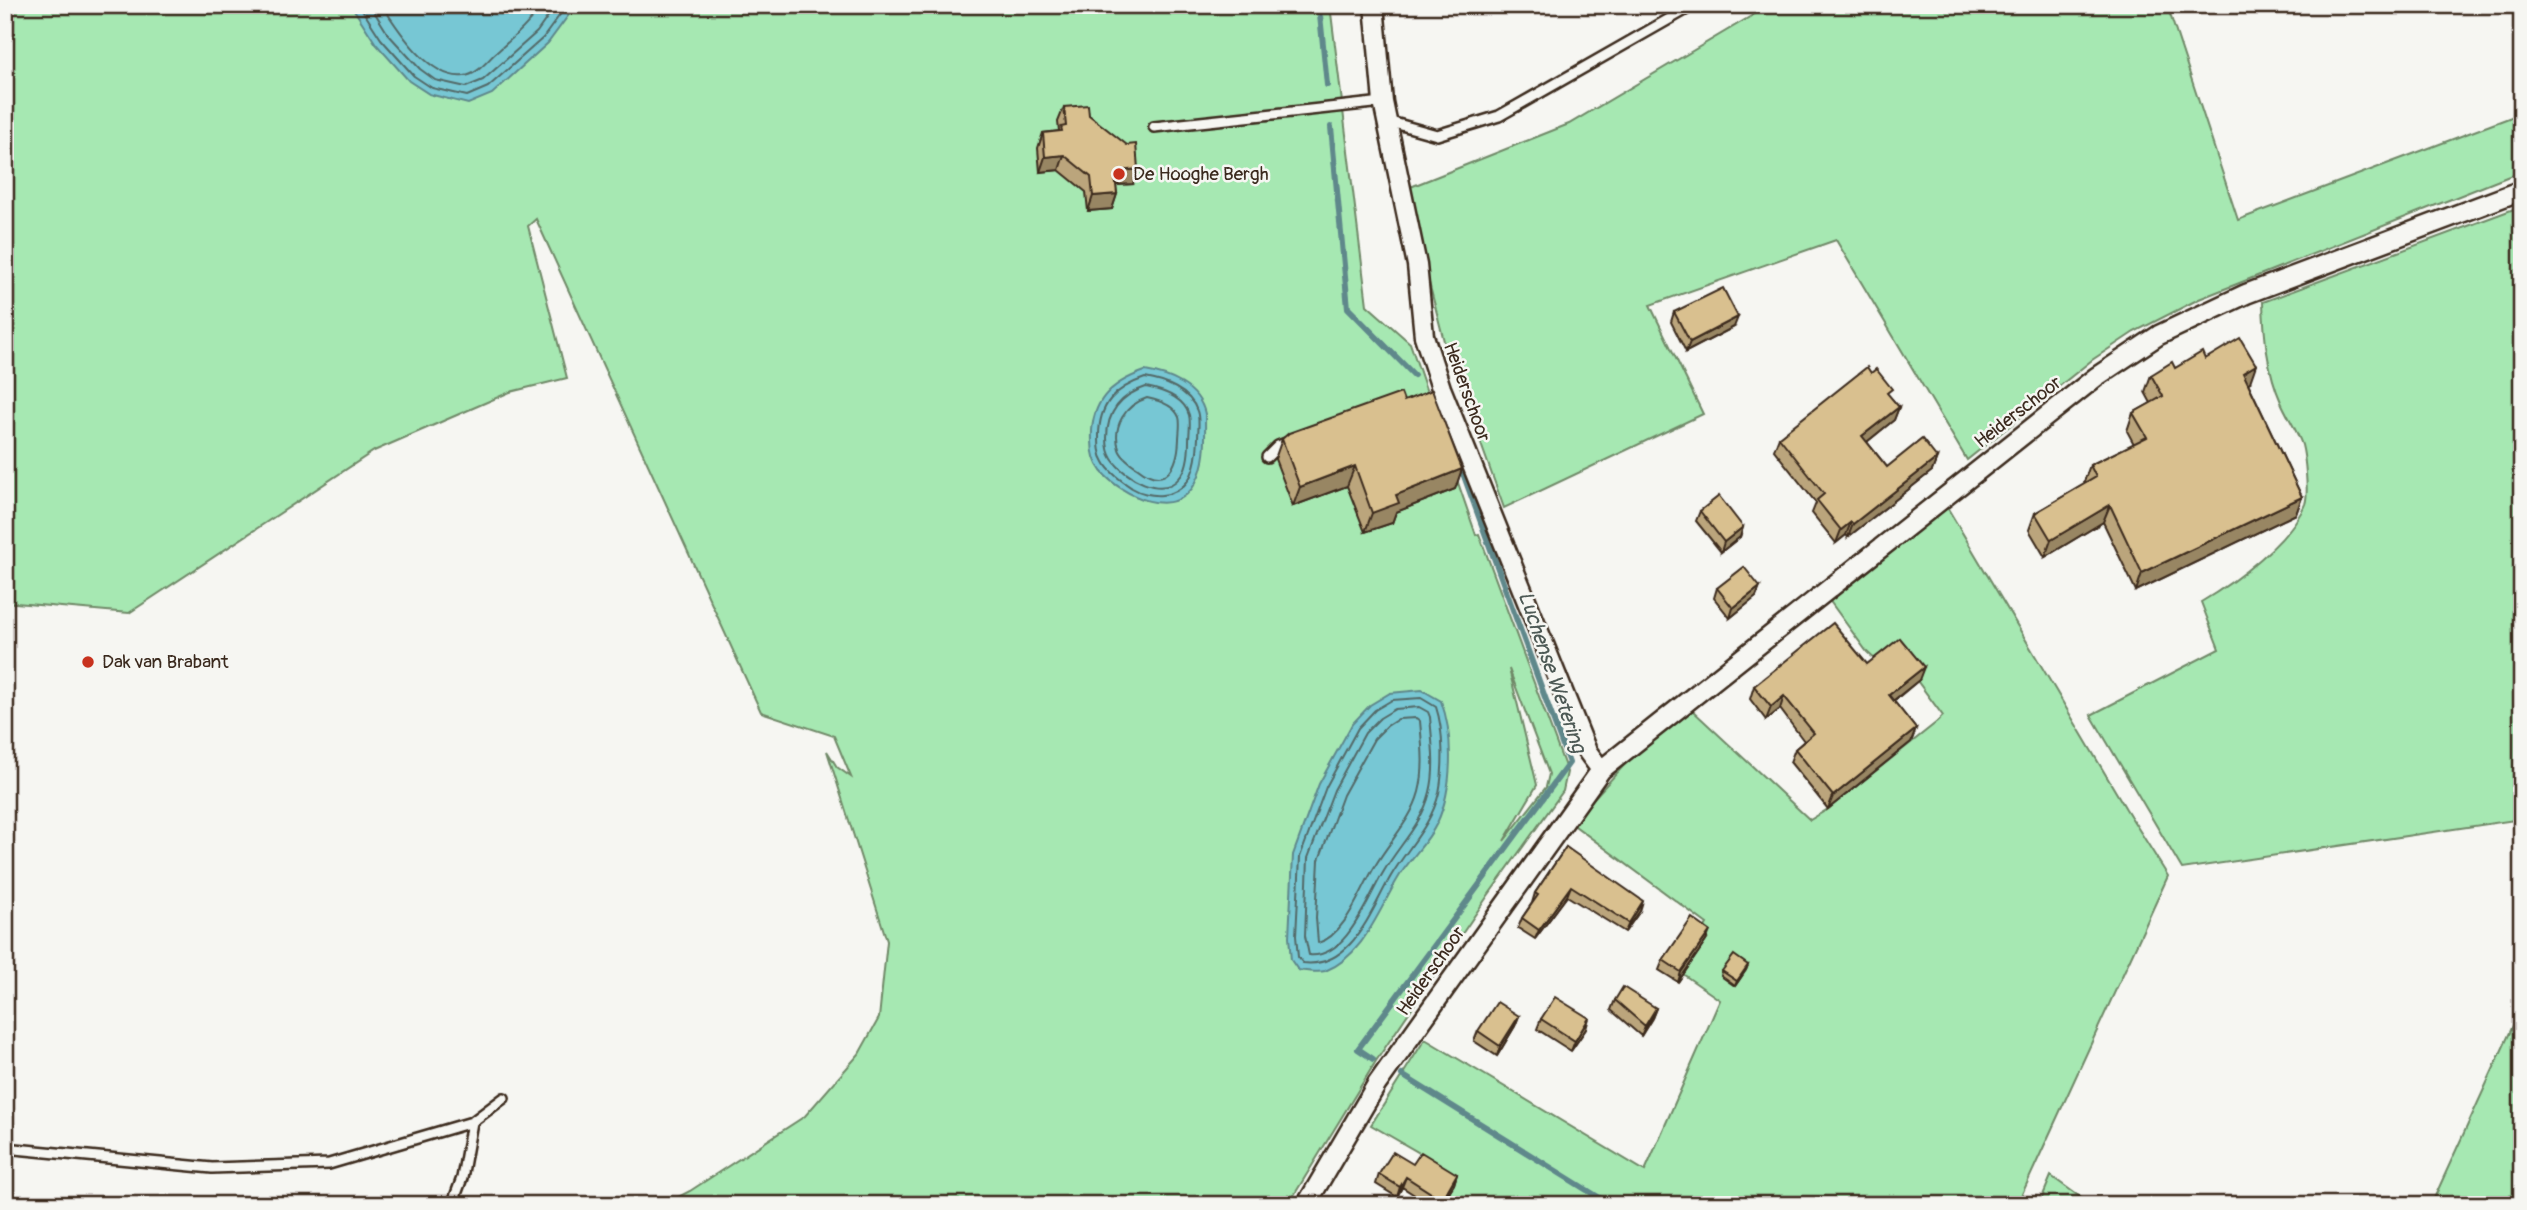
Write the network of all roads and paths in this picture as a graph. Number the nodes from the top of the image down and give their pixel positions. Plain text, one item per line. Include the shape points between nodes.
1 (1374, 5) edge
2 (1694, 5) edge
3 (1383, 102) junction
4 (1387, 121) junction
5 (1154, 127) dead end
6 (2522, 190) edge
7 (1303, 437) edge
8 (1267, 457) dead end
9 (1601, 770) junction
10 (505, 1098) dead end
11 (472, 1122) junction
12 (5, 1148) edge
13 (452, 1205) edge
14 (1306, 1205) edge

1 - 3 street, Heiderschoor
2 - 4 lane via 1499,116 1437,135
3 - 4 street, Heiderschoor
3 - 5 lane
4 - 9 street, Heiderschoor via 1417,265 1435,390 1587,751
6 - 9 street, Heiderschoor via 2246,294 2159,335 2096,377
7 - 8 lane via 1278,446
9 - 14 street, Heiderschoor via 1377,1084
10 - 11 lane
11 - 12 lane via 329,1164 212,1168
11 - 13 lane

